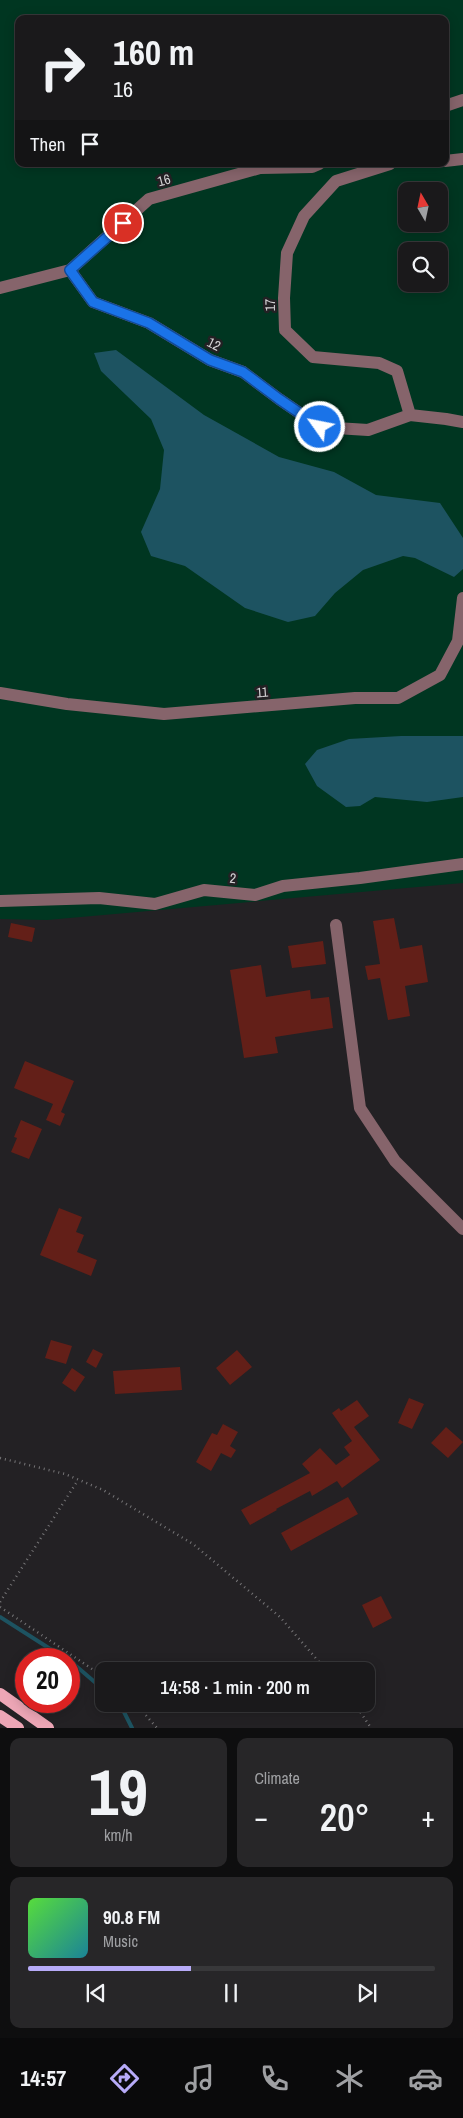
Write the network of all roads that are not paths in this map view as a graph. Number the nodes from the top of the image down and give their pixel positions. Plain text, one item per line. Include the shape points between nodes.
1 (463, 100) edge
2 (449, 105) edge
3 (463, 159) edge
4 (449, 161) edge
5 (312, 167) edge
6 (380, 167) edge
7 (70, 270) junction
8 (0, 288) edge
9 (410, 415) junction
10 (463, 422) edge
11 (463, 598) edge
12 (0, 694) edge
13 (463, 864) edge
14 (0, 901) edge
15 (336, 925) dead end
16 (463, 1228) edge
17 (0, 1694) edge
18 (0, 1716) edge
19 (18, 1728) edge
20 (48, 1728) edge

1 - 2 street
3 - 4 street
5 - 7 street, 16 via 260,168 149,199
6 - 9 street, 17 via 336,181 304,216 287,253 285,330 313,357 378,363 397,371
7 - 8 street
7 - 9 street, 12 via 93,302 149,323 210,360 243,372 320,427 368,430
9 - 10 street
11 - 12 street, 11 via 458,641 440,675 398,698 355,698 164,714
13 - 14 street, 2 via 283,886 255,895 204,890 155,904 99,898
15 - 16 street via 360,1108 394,1162
17 - 20 main road
18 - 19 main road

